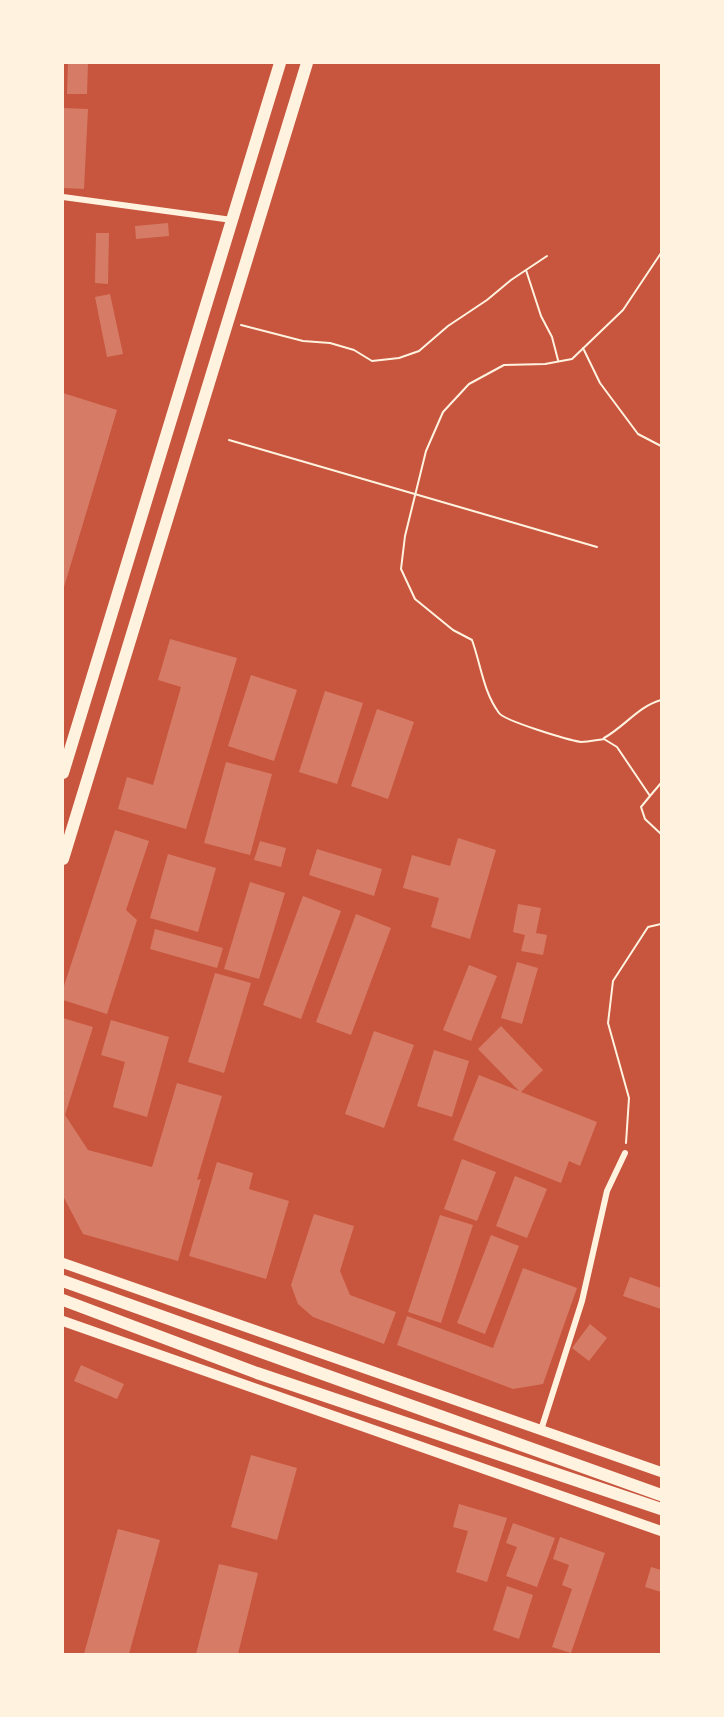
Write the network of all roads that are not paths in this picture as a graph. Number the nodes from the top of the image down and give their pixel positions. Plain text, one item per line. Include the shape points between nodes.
1 (280, 63) edge
2 (307, 63) edge
3 (63, 196) edge
4 (232, 220) junction
5 (63, 773) edge
6 (63, 859) edge
7 (625, 1153) road end
8 (63, 1263) edge
9 (63, 1270) edge
10 (69, 1283) edge
11 (63, 1300) edge
12 (63, 1321) edge
13 (541, 1431) junction
14 (661, 1472) edge
15 (661, 1495) edge
16 (661, 1509) edge
17 (661, 1530) edge

1 - 4 main road
2 - 6 main road
3 - 4 street
4 - 5 main road
7 - 13 street via 607,1191 582,1301
8 - 13 main road
9 - 10 main road
10 - 15 main road
11 - 16 main road via 257,1373
12 - 17 main road
13 - 14 main road

